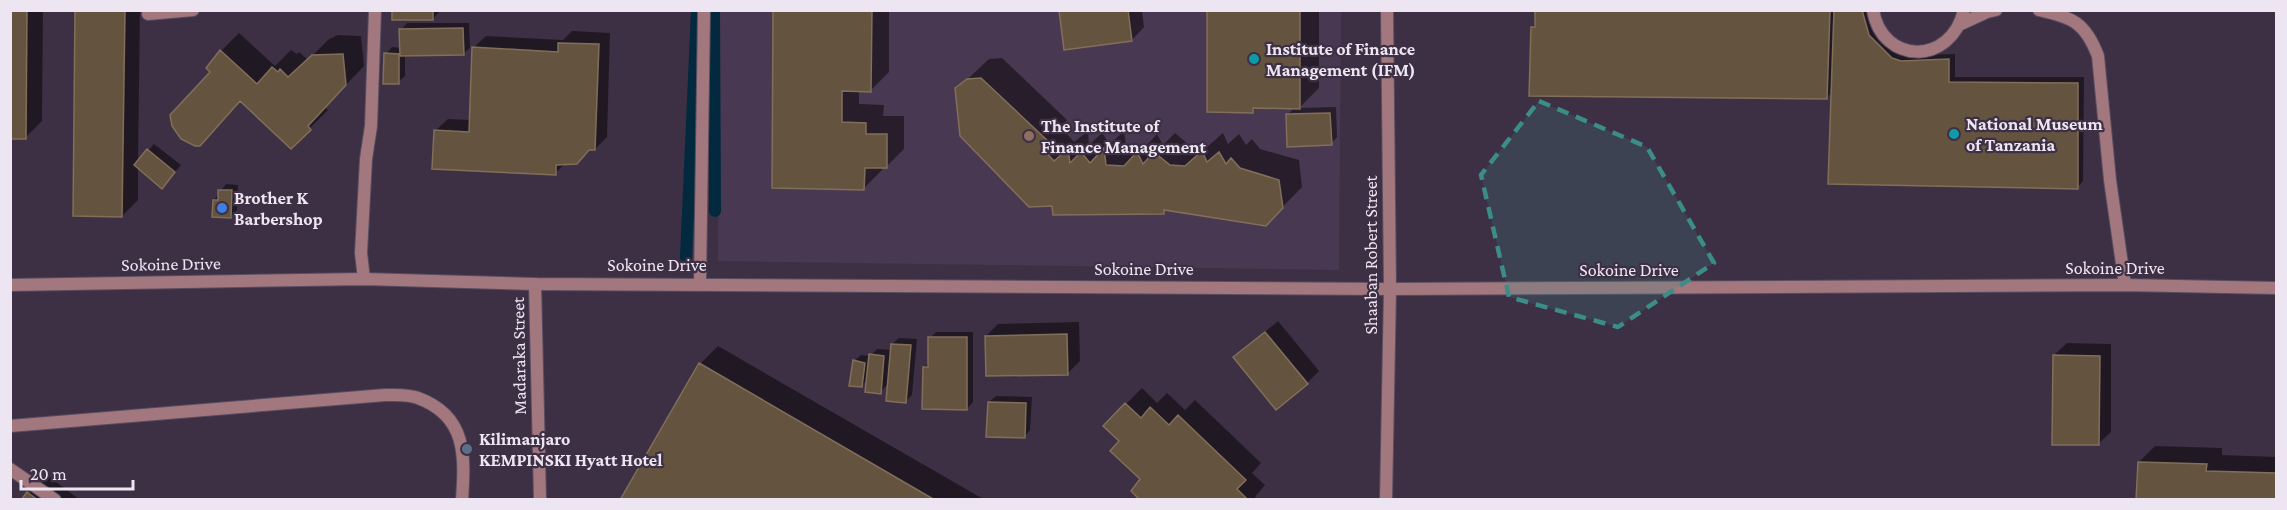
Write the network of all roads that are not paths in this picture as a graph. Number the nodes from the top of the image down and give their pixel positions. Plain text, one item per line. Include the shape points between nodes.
1 (193, 10) edge
2 (375, 10) edge
3 (704, 10) edge
4 (1387, 10) edge
5 (1873, 10) edge
6 (1964, 10) edge
7 (1996, 10) edge
8 (2038, 10) edge
9 (148, 14) dead end
10 (1961, 24) junction
11 (364, 279) junction
12 (700, 283) junction
13 (535, 284) junction
14 (10, 285) edge
15 (2125, 285) junction
16 (2277, 288) edge
17 (1390, 289) junction
18 (10, 426) edge
19 (10, 469) edge
20 (55, 500) edge
21 (462, 500) edge
22 (540, 500) edge
23 (1386, 500) edge

1 - 9 street
2 - 11 street via 361,253
3 - 12 street
4 - 17 street, Shaaban Robert Street
5 - 10 street via 1883,36 1910,51 1940,47
6 - 10 street
7 - 10 street
8 - 15 street via 2063,15 2081,25 2098,56
11 - 13 street, Sokoine Drive
11 - 14 street, Sokoine Drive
12 - 13 street, Sokoine Drive
12 - 17 street, Sokoine Drive
13 - 22 street, Madaraka Street
15 - 16 street, Sokoine Drive
15 - 17 street, Sokoine Drive
17 - 23 street, Shaaban Robert Street
18 - 21 street via 385,395 417,397 446,414 461,438
19 - 20 street

